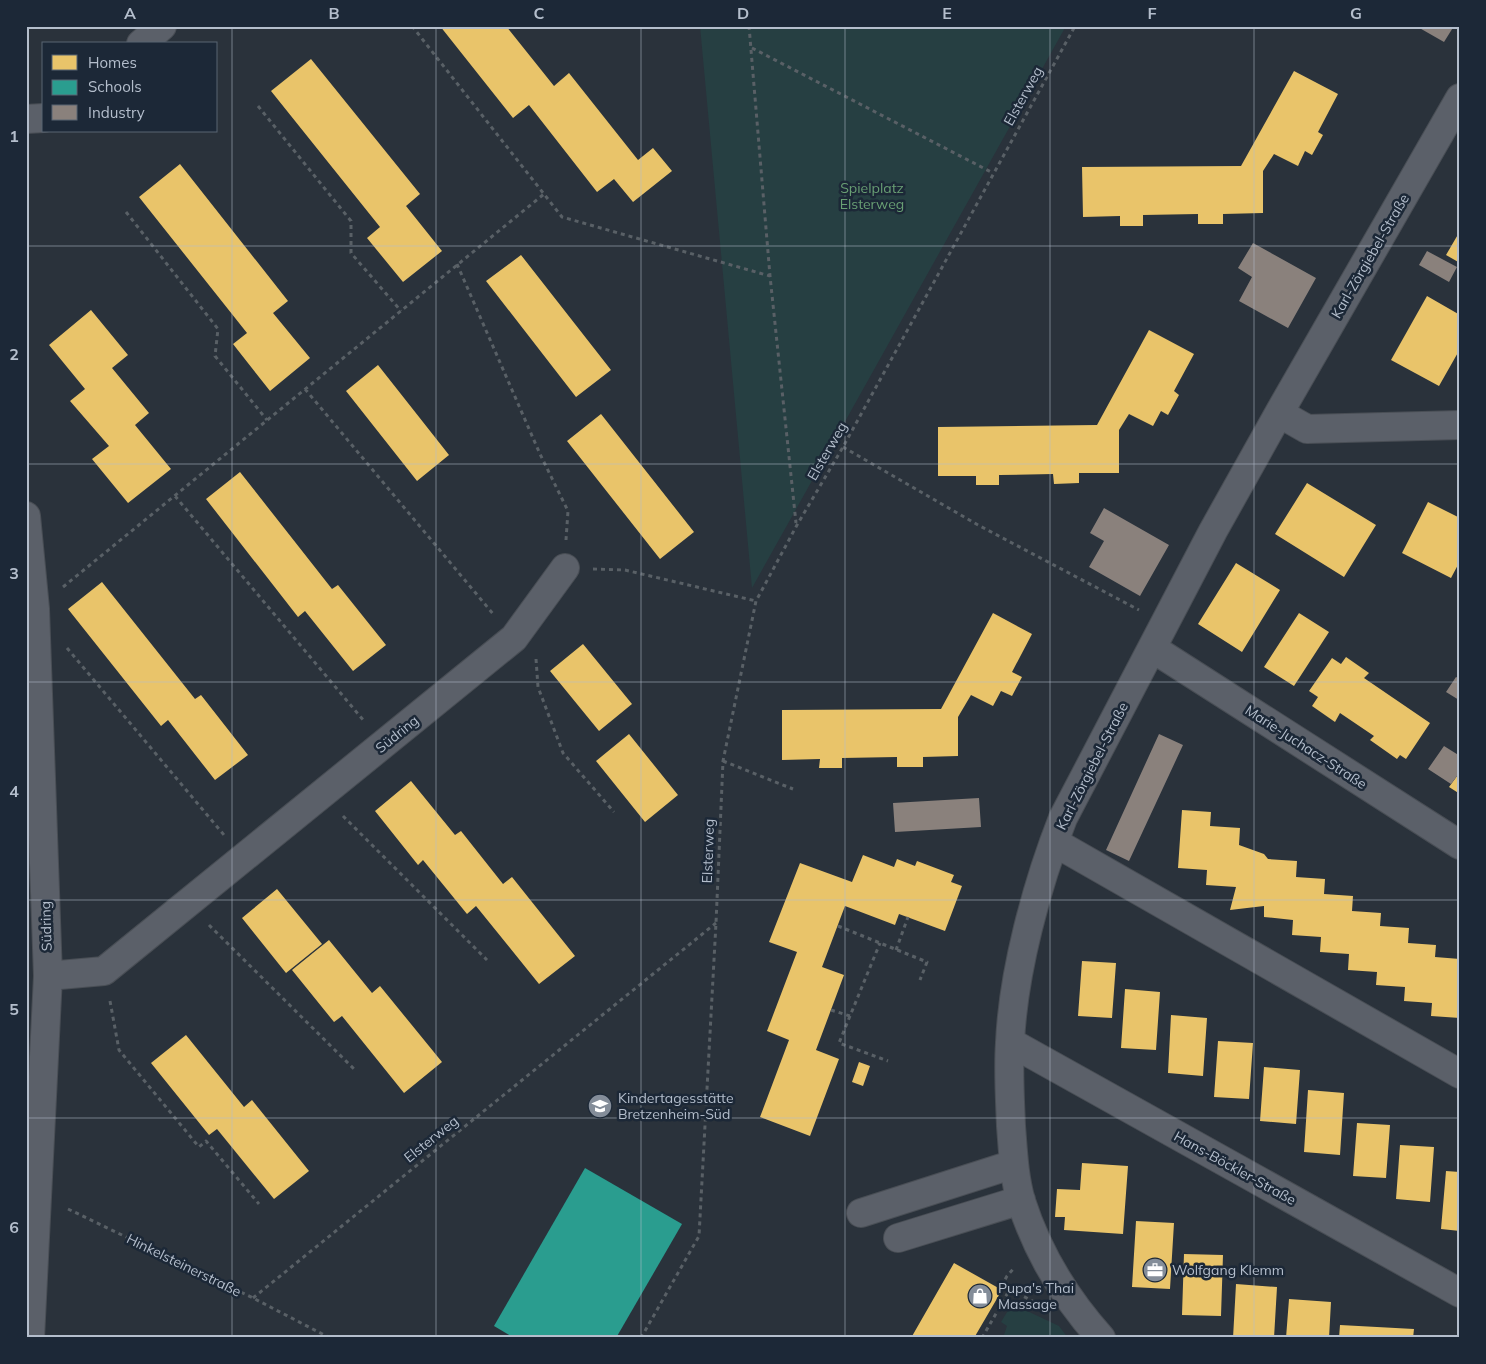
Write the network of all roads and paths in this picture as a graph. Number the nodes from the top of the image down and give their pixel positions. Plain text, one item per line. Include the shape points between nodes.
1 (162, 26) edge
2 (412, 26) edge
3 (749, 26) edge
4 (1075, 26) edge
5 (143, 42) edge
6 (751, 47) junction
7 (1460, 98) edge
8 (258, 106) dead end
9 (42, 118) edge
10 (26, 119) edge
11 (993, 173) junction
12 (544, 194) junction
13 (126, 212) dead end
14 (457, 264) junction
15 (770, 276) junction
16 (400, 311) junction
17 (305, 389) junction
18 (1279, 413) junction
19 (267, 420) junction
20 (1460, 425) edge
21 (843, 447) junction
22 (175, 496) junction
23 (796, 525) junction
24 (27, 531) edge
25 (565, 568) junction
26 (756, 601) junction
27 (35, 610) junction
28 (532, 614) junction
29 (1164, 623) junction
30 (514, 638) junction
31 (67, 647) dead end
32 (1152, 648) junction
33 (384, 744) junction
34 (722, 762) junction
35 (793, 789) dead end
36 (321, 794) junction
37 (614, 812) dead end
38 (34, 841) edge
39 (1054, 842) junction
40 (1460, 846) edge
41 (243, 859) junction
42 (187, 904) junction
43 (908, 917) dead end
44 (716, 923) junction
45 (838, 926) dead end
46 (880, 943) junction
47 (896, 950) junction
48 (487, 960) dead end
49 (104, 971) junction
50 (48, 976) junction
51 (920, 980) dead end
52 (831, 1010) dead end
53 (850, 1016) junction
54 (1010, 1042) junction
55 (888, 1061) dead end
56 (356, 1071) dead end
57 (1460, 1074) edge
58 (1014, 1164) junction
59 (38, 1194) junction
60 (1021, 1200) junction
61 (259, 1204) dead end
62 (860, 1213) dead end
63 (898, 1238) dead end
64 (30, 1255) edge
65 (1019, 1264) dead end
66 (1010, 1289) junction
67 (1460, 1293) edge
68 (253, 1298) junction
69 (1031, 1301) dead end
70 (30, 1338) edge
71 (330, 1338) edge
72 (641, 1338) edge
73 (982, 1338) edge
74 (1101, 1338) edge

1 - 5 street
2 - 12 path
3 - 6 path
4 - 11 path, Elsterweg
6 - 11 path
6 - 15 path
7 - 18 street, Karl-Zörgiebel-Straße
8 - 16 path via 351,220 351,253
9 - 10 street
11 - 21 path, Elsterweg
12 - 14 path
12 - 15 path via 562,217
13 - 19 path via 218,328 215,356
14 - 16 path
14 - 25 path via 568,511
15 - 23 path
16 - 17 path
17 - 19 path
17 - 30 path
18 - 20 street via 1307,429
18 - 29 street, Karl-Zörgiebel-Straße
19 - 22 path
21 - 23 path, Elsterweg
21 - 29 path via 978,525
22 - 27 path
22 - 33 path
23 - 26 path, Elsterweg
24 - 27 street, Südring
25 - 26 path via 625,570
25 - 28 street, Südring
26 - 34 path, Elsterweg
27 - 38 street, Südring
28 - 30 street, Südring
28 - 37 path via 538,687 563,753
29 - 32 street, Karl-Zörgiebel-Straße
30 - 33 street, Südring
31 - 41 path
32 - 39 street, Karl-Zörgiebel-Straße via 1063,818
32 - 40 street, Marie-Juchacz-Straße
33 - 36 street, Südring
34 - 35 path
34 - 44 path, Elsterweg
36 - 41 street, Südring
36 - 48 path
38 - 50 street, Südring
39 - 54 street, Karl-Zörgiebel-Straße via 1022,960
39 - 57 street
41 - 42 street, Südring
42 - 49 street, Südring
42 - 56 path
43 - 47 path
44 - 68 path, Elsterweg
44 - 72 path, Elsterweg via 698,1236
45 - 46 path
46 - 47 path
46 - 53 path
47 - 51 path via 927,962
49 - 50 street
49 - 61 path via 120,1050 199,1147 206,1141
50 - 59 street, Südring
52 - 53 path
53 - 55 path via 839,1043
54 - 58 street, Karl-Zörgiebel-Straße
54 - 67 street, Hans-Böckler-Straße
58 - 60 street, Karl-Zörgiebel-Straße
58 - 62 street
59 - 64 street, Südring
59 - 68 path, Hinkelsteinerstraße
60 - 63 street
60 - 74 street, Karl-Zörgiebel-Straße via 1038,1243 1060,1284
64 - 70 street, Südring
65 - 66 path via 1002,1285
66 - 69 path
66 - 73 path
68 - 71 path, Hinkelsteinerstraße

